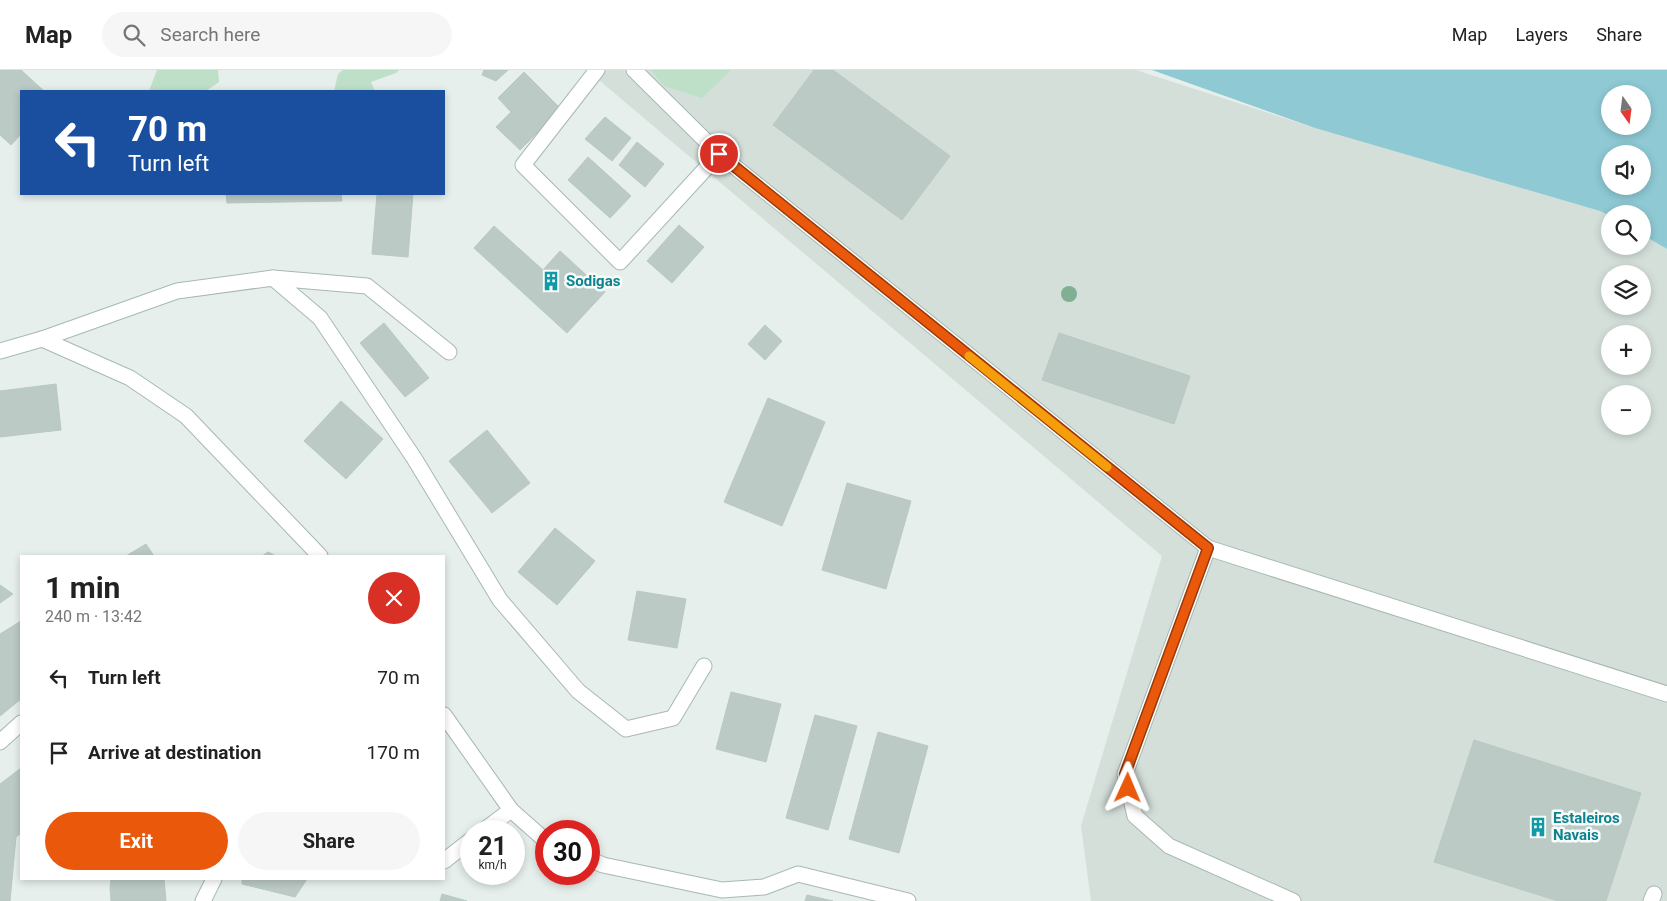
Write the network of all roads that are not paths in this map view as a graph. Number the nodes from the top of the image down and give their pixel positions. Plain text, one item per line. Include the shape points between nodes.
1 (597, 70) edge
2 (634, 70) edge
3 (719, 154) junction
4 (273, 278) junction
5 (42, 339) junction
6 (0, 351) edge
7 (449, 352) dead end
8 (1208, 548) junction
9 (319, 555) edge
10 (704, 666) dead end
11 (1667, 694) edge
12 (445, 717) edge
13 (20, 724) edge
14 (0, 742) edge
15 (511, 810) junction
16 (498, 820) edge
17 (535, 831) edge
18 (460, 849) edge
19 (445, 860) edge
20 (600, 864) edge
21 (214, 880) edge
22 (203, 901) edge
23 (908, 901) edge
24 (1293, 901) edge

1 - 3 street via 522,165 620,262
2 - 3 street
3 - 8 street
4 - 5 street via 177,291
4 - 7 street via 367,286
4 - 10 street via 320,318 414,458 500,600 578,691 626,729 673,718
5 - 6 street
5 - 9 street via 130,378 186,416
8 - 11 street
8 - 24 street via 1125,774 1135,816 1169,846
12 - 15 street
13 - 14 street
15 - 16 street
15 - 17 street
18 - 19 street
20 - 23 street via 722,890 764,887 798,874
21 - 22 street

